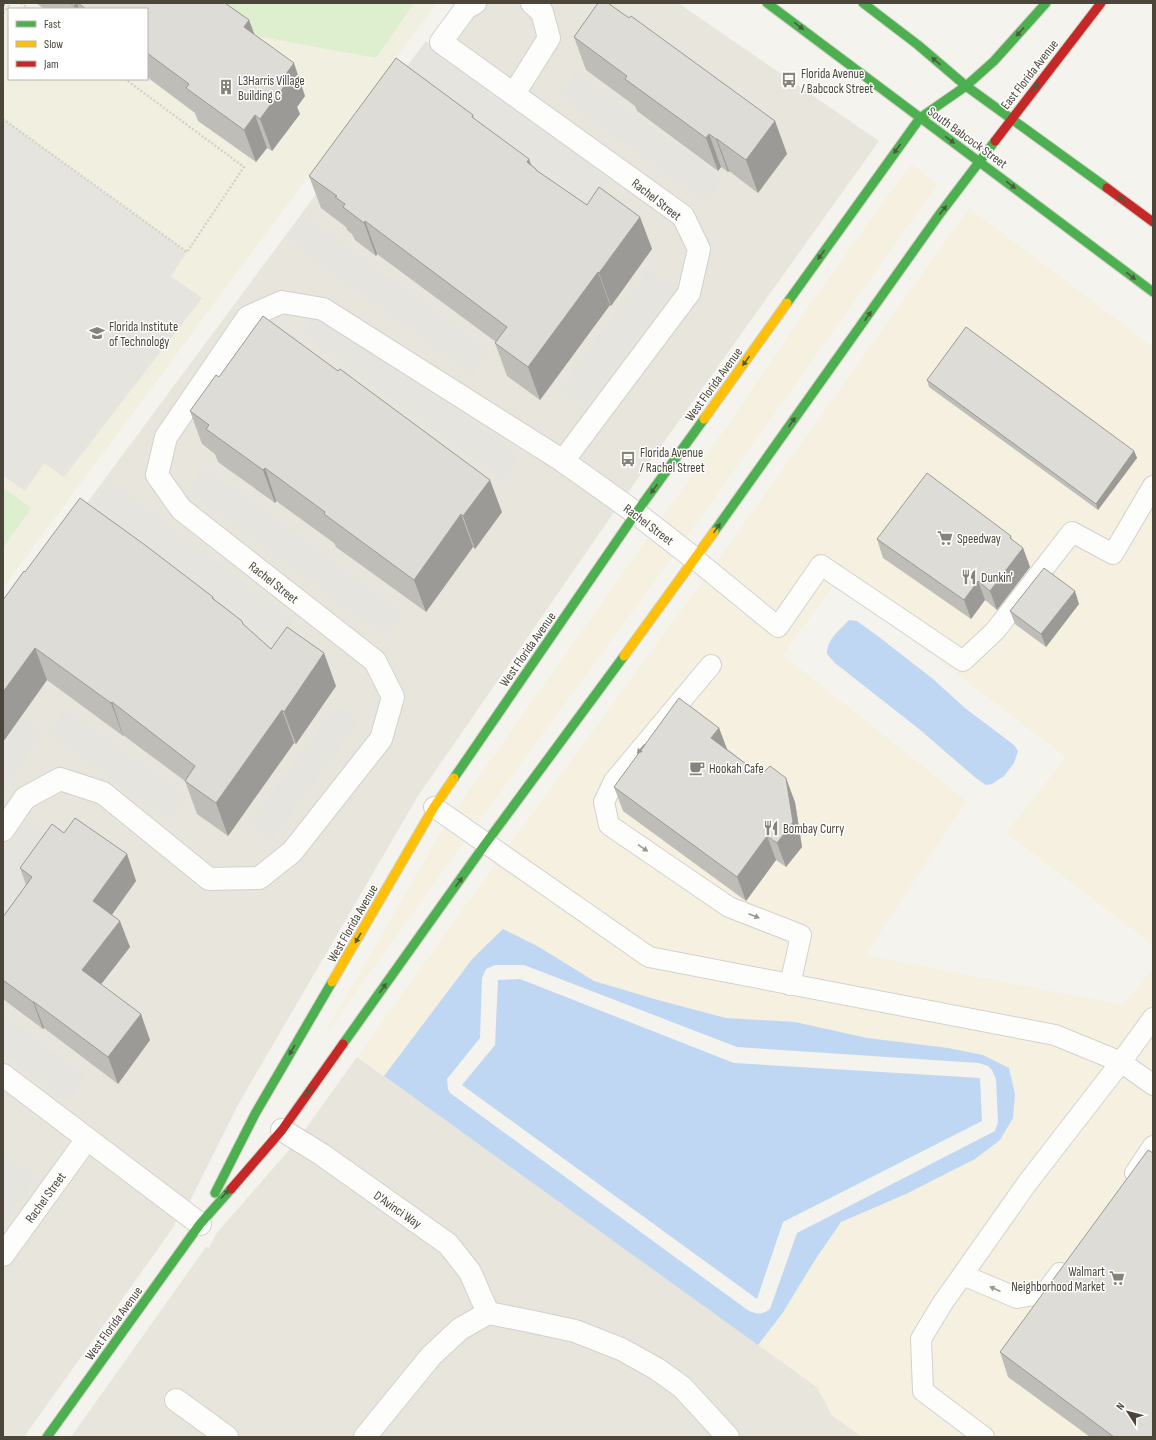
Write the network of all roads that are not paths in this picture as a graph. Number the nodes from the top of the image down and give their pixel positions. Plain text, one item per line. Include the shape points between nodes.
1 (475, 3) edge
2 (532, 3) edge
3 (768, 3) edge
4 (863, 3) edge
5 (1046, 3) edge
6 (1101, 3) edge
7 (966, 86) junction
8 (514, 94) junction
9 (920, 118) junction
10 (1011, 118) junction
11 (980, 162) junction
12 (1153, 222) edge
13 (1153, 292) edge
14 (563, 461) junction
15 (1153, 486) edge
16 (636, 513) junction
17 (694, 559) junction
18 (711, 665) dead end
19 (434, 806) junction
20 (3, 830) edge
21 (486, 843) junction
22 (790, 985) junction
23 (1153, 1018) edge
24 (1121, 1062) junction
25 (3, 1075) edge
26 (1153, 1085) edge
27 (282, 1130) junction
28 (87, 1139) junction
29 (1153, 1146) edge
30 (1123, 1190) edge
31 (200, 1224) junction
32 (3, 1255) edge
33 (1072, 1257) edge
34 (963, 1275) junction
35 (488, 1313) junction
36 (176, 1400) dead end
37 (47, 1437) edge
38 (227, 1437) edge
39 (365, 1437) edge
40 (728, 1437) edge
41 (984, 1437) edge

1 - 8 street, Rachel Street via 466,8 441,42
2 - 8 street via 542,12 549,38
3 -> 9 street, South Babcock Street
7 -> 4 street
5 -> 7 street via 994,61
10 -> 6 street, East Florida Avenue
7 - 9 street
7 - 10 street
8 - 14 street, Rachel Street via 683,216 699,249 689,294
9 -> 11 street, South Babcock Street
9 -> 16 street, West Florida Avenue
10 - 11 street, East Florida Avenue
12 -> 10 street
11 -> 13 street, South Babcock Street
17 -> 11 street, West Florida Avenue
14 - 16 street, Rachel Street
14 - 20 street, Rachel Street via 323,309 282,302 248,317 166,437 157,475 181,509 375,661 393,697 380,739 292,852 259,878 209,879 103,793 60,779 25,798
15 - 17 lane via 1113,554 1072,532 995,631 963,661 821,565 778,627
16 - 17 street, Rachel Street
16 - 19 street, West Florida Avenue
17 - 21 street, West Florida Avenue
18 -> 22 lane via 614,781 604,802 609,825 729,907 801,935
19 - 21 lane
19 -> 31 street, West Florida Avenue via 255,1114
21 - 22 lane via 649,957
27 -> 21 street, West Florida Avenue
22 - 24 lane via 1055,1035
23 - 24 lane
24 - 26 lane
24 - 34 lane via 1028,1182
25 - 28 street
31 -> 27 street, West Florida Avenue
27 - 35 street, D'Avinci Way via 321,1154 448,1244 470,1272
28 - 31 street
28 - 32 street, Rachel Street
29 - 30 lane
31 - 37 street, West Florida Avenue
33 -> 34 lane via 1045,1293 1017,1298
34 - 41 lane via 921,1339 923,1391
35 - 39 street via 460,1329 431,1356
35 - 40 street via 575,1331 621,1350 657,1369 682,1387
36 - 38 street

